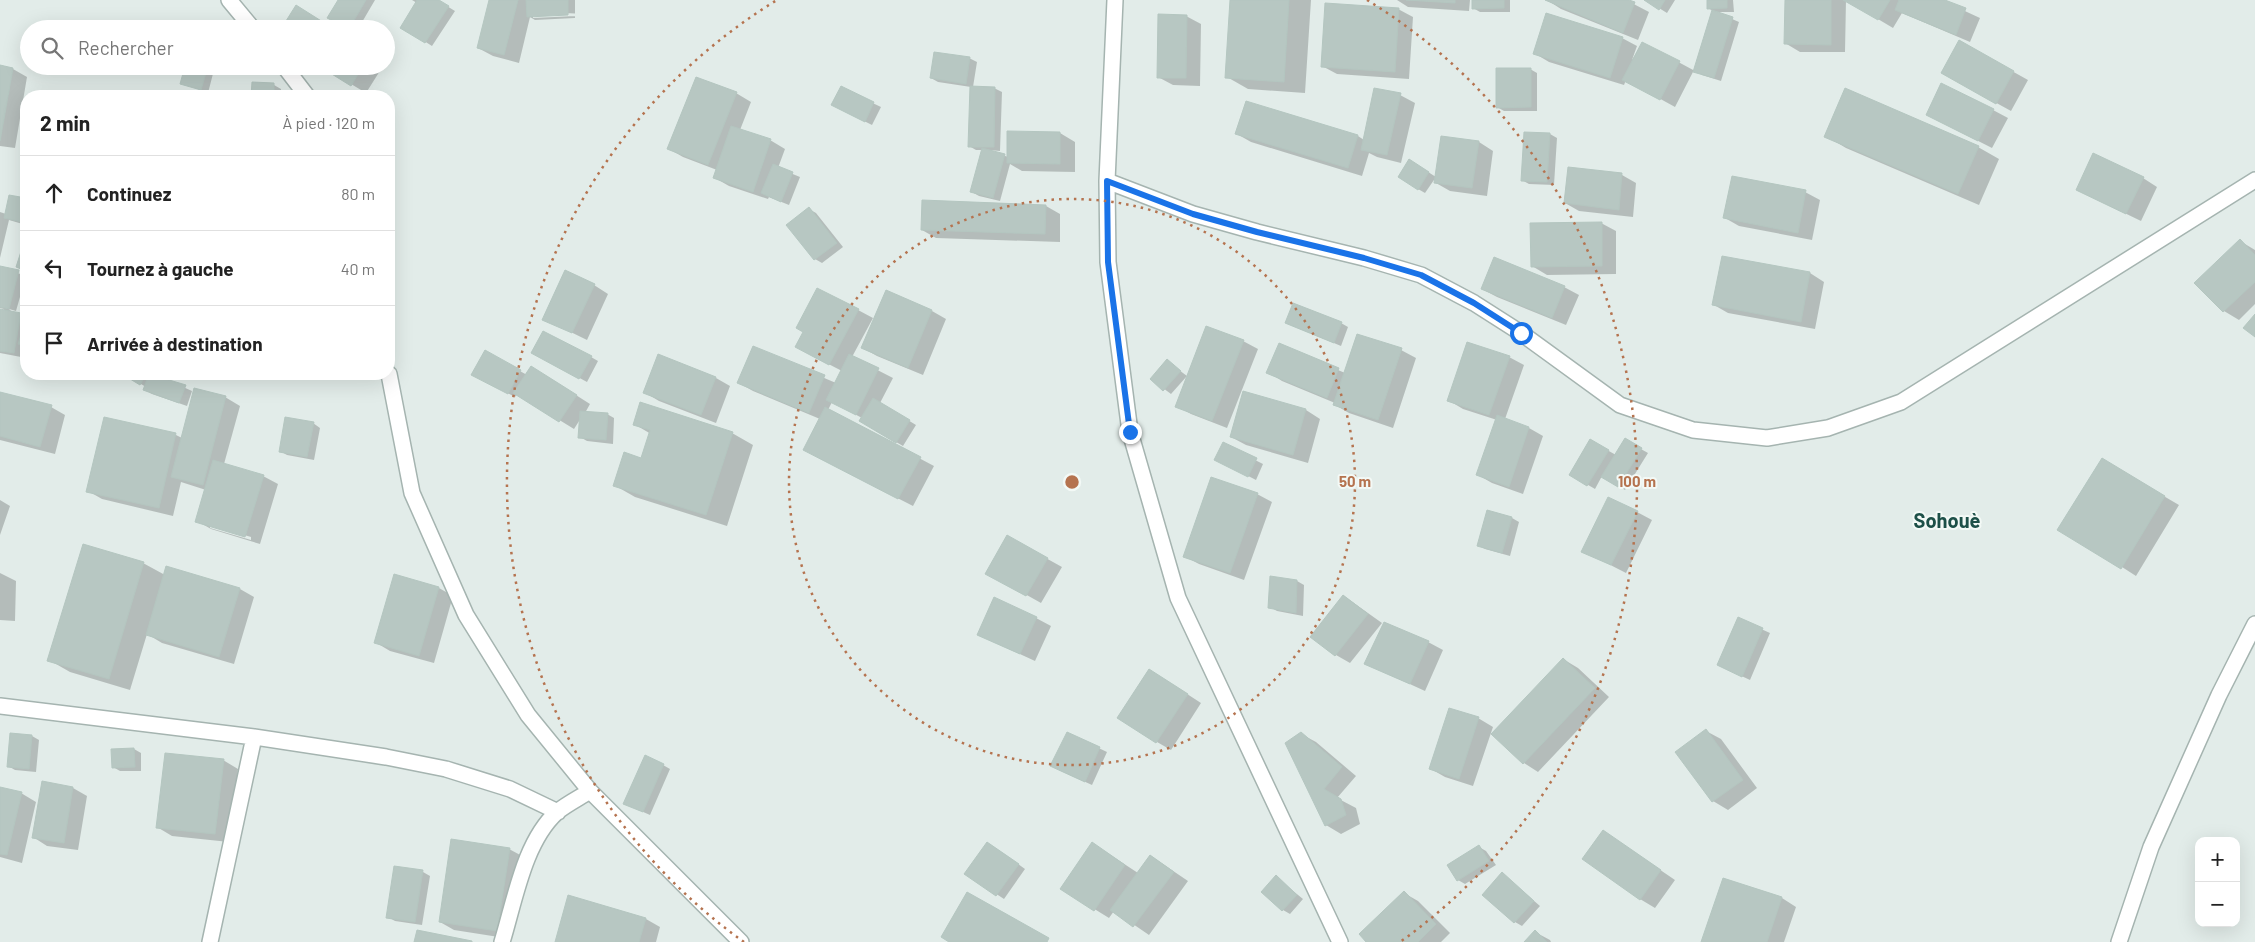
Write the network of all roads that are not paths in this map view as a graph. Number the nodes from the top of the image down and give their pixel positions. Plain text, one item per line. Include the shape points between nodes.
1 (229, 0) edge
2 (1115, 0) edge
3 (246, 20) edge
4 (291, 75) edge
5 (302, 90) edge
6 (2255, 180) edge
7 (1107, 181) junction
8 (389, 380) edge
9 (2255, 624) edge
10 (0, 706) edge
11 (254, 737) junction
12 (590, 791) junction
13 (558, 812) junction
14 (210, 942) edge
15 (502, 942) edge
16 (742, 942) edge
17 (1340, 942) edge
18 (2118, 942) edge

1 - 3 street
2 - 7 street
4 - 5 street
6 - 7 street via 1901,402 1828,428 1767,438 1693,430 1620,405 1521,333 1421,275 1193,214
7 - 17 street via 1108,262 1130,432 1178,598
8 - 12 street via 412,494 466,615 528,715
9 - 18 street via 2218,695 2151,847
10 - 11 street
11 - 13 street via 446,769 510,789
11 - 14 street
12 - 13 street
12 - 16 street
13 - 15 street via 540,832 528,858

